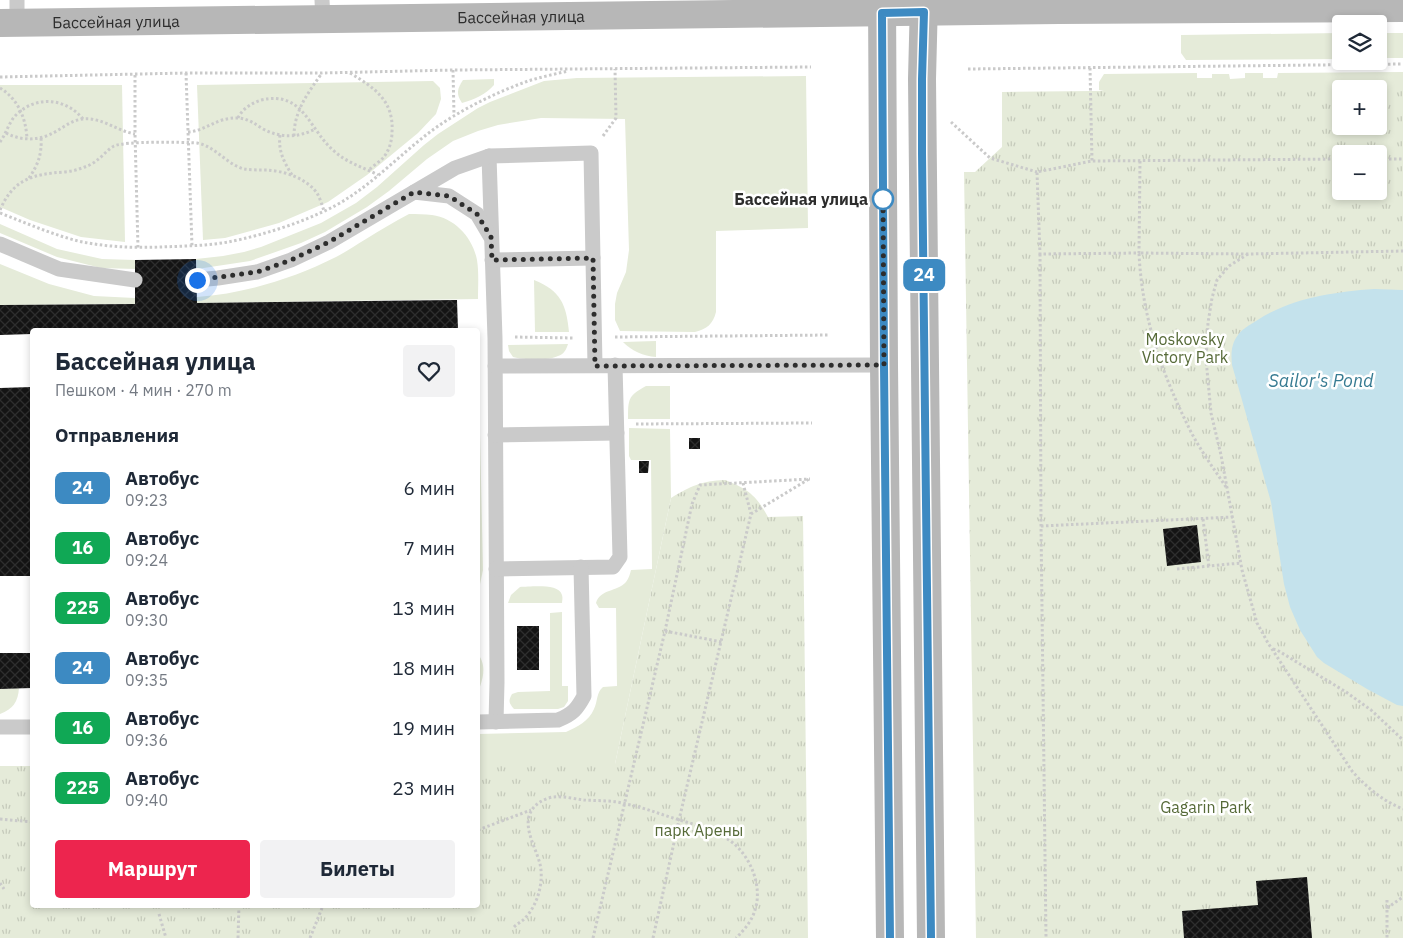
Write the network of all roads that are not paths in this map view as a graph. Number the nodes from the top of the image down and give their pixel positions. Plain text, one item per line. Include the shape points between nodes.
1 (882, 6) edge
2 (924, 6) edge
3 (1403, 8) edge
4 (322, 10) edge
5 (11, 16) edge
6 (489, 156) junction
7 (414, 192) junction
8 (491, 237) junction
9 (0, 244) edge
10 (593, 258) junction
11 (492, 260) junction
12 (135, 280) dead end
13 (197, 280) dead end
14 (615, 365) junction
15 (884, 365) junction
16 (495, 366) junction
17 (595, 366) junction
18 (617, 428) junction
19 (495, 435) junction
20 (581, 567) junction
21 (496, 569) junction
22 (480, 722) edge
23 (496, 722) junction
24 (30, 726) edge
25 (0, 727) edge
26 (890, 938) edge
27 (931, 938) edge

1 - 2 main road, Бассейная улица
1 - 4 main road, Бассейная улица
1 - 15 main road
2 - 3 main road, Бассейная улица
2 - 27 main road via 922,119
4 - 5 main road, Бассейная улица
6 - 7 lane via 455,168
6 - 8 lane
6 - 10 lane via 591,153
7 - 8 lane via 449,196 477,214
7 - 13 lane via 329,242 291,260 257,272
8 - 11 lane
9 - 12 lane via 59,269
10 - 11 lane
10 - 17 lane
11 - 16 lane
14 - 15 lane
14 - 17 lane
14 - 18 lane
15 - 26 main road
16 - 17 lane
16 - 19 lane
18 - 19 lane
18 - 20 lane via 620,557 613,567
19 - 21 lane
20 - 21 lane
20 - 23 lane via 584,696 578,708 570,716 558,720
21 - 23 lane
22 - 23 lane
24 - 25 lane

